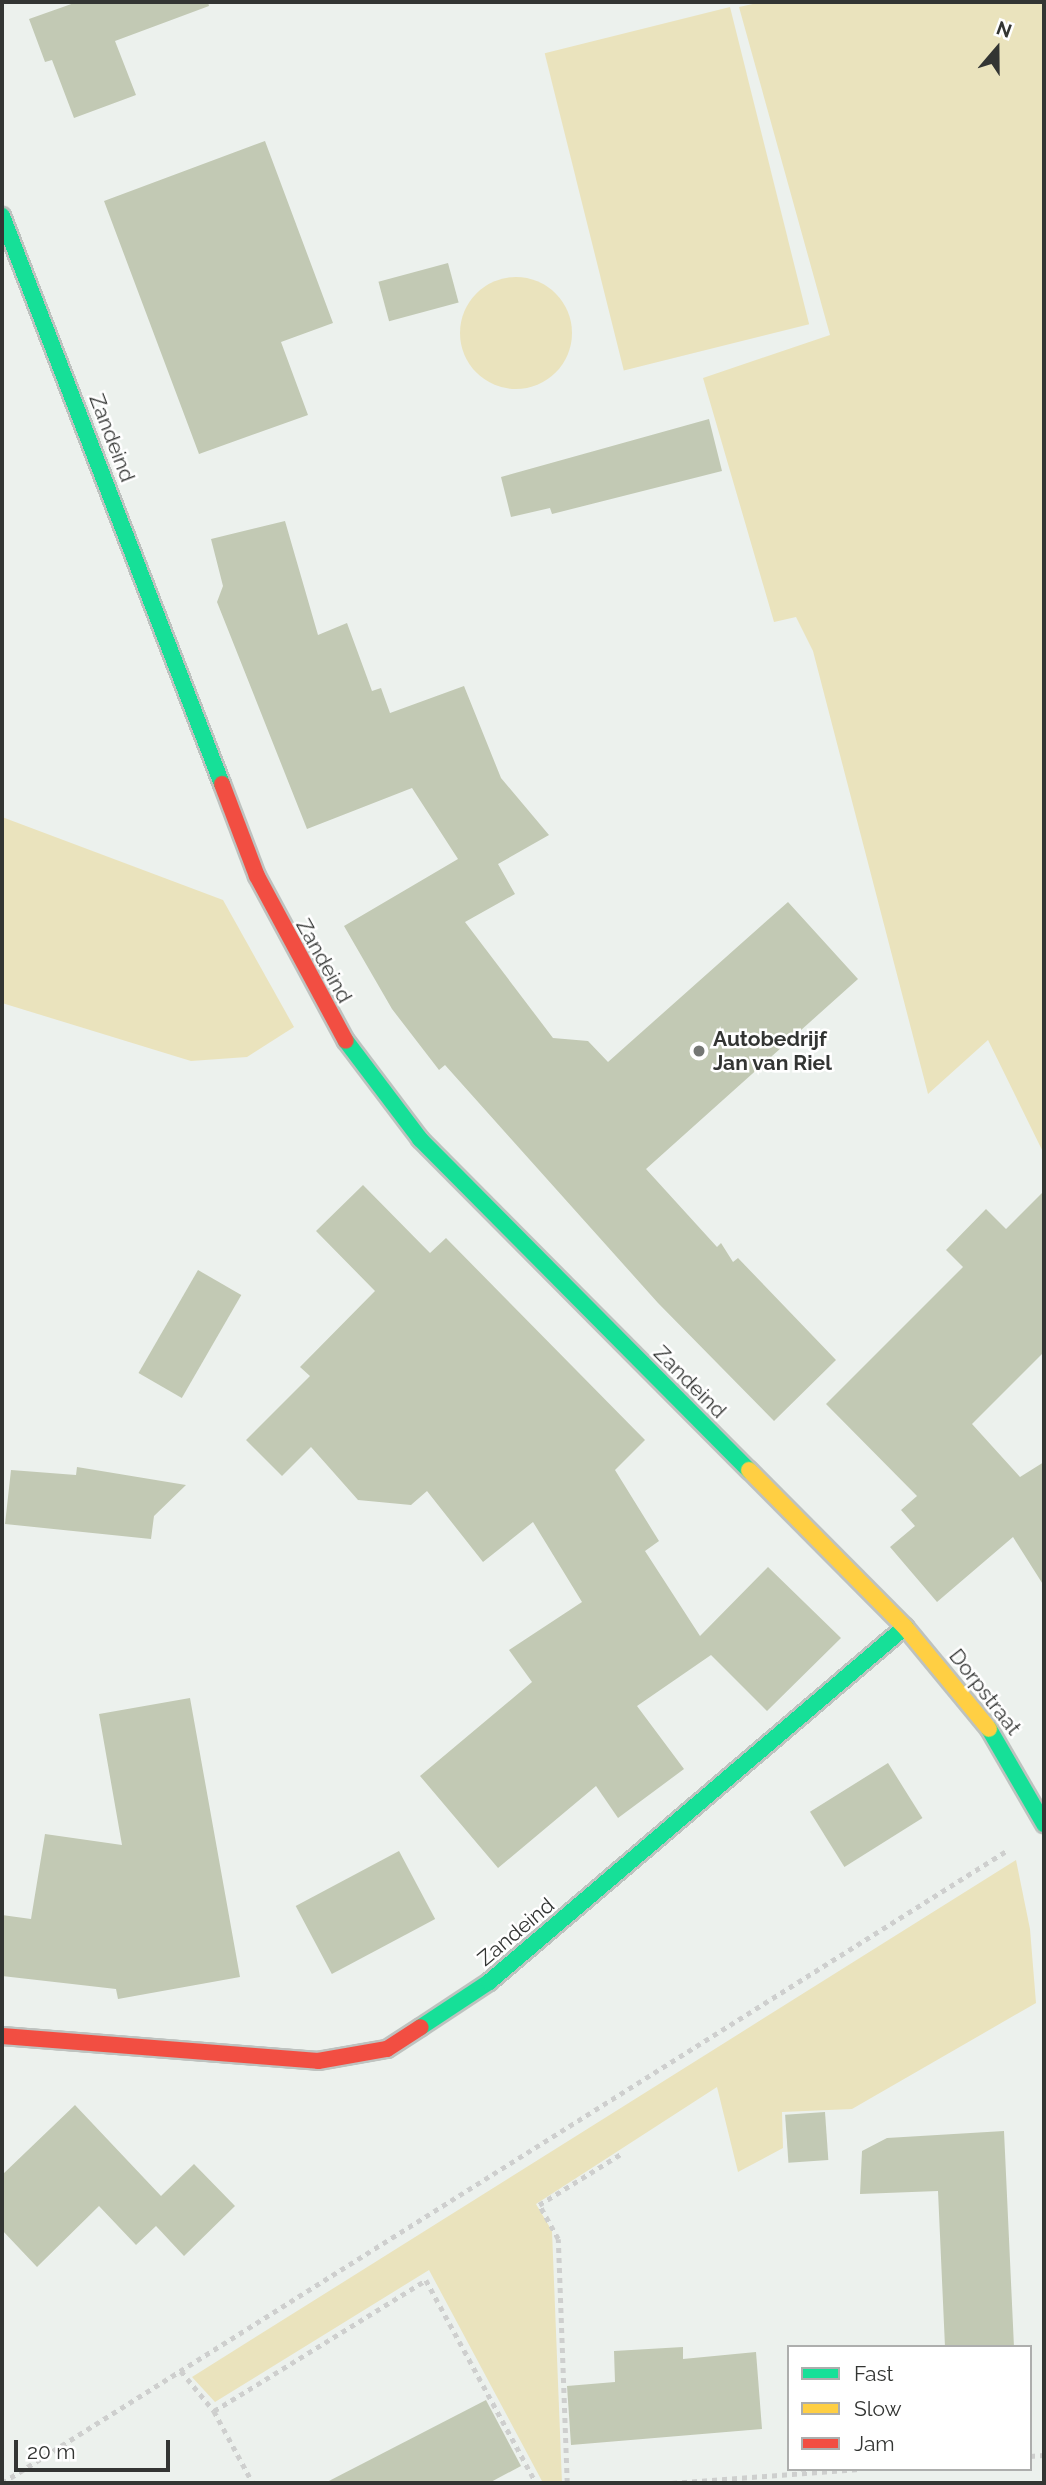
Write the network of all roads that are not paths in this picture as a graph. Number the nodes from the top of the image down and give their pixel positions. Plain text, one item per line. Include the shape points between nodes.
1 (2, 216) edge
2 (905, 1627) junction
3 (1044, 1824) edge
4 (2, 2036) edge

1 - 2 street, Zandeind via 257,876 354,1056 420,1139
2 - 3 street, Dorpstraat via 1000,1742
2 - 4 street, Zandeind via 489,1982 387,2049 318,2061

